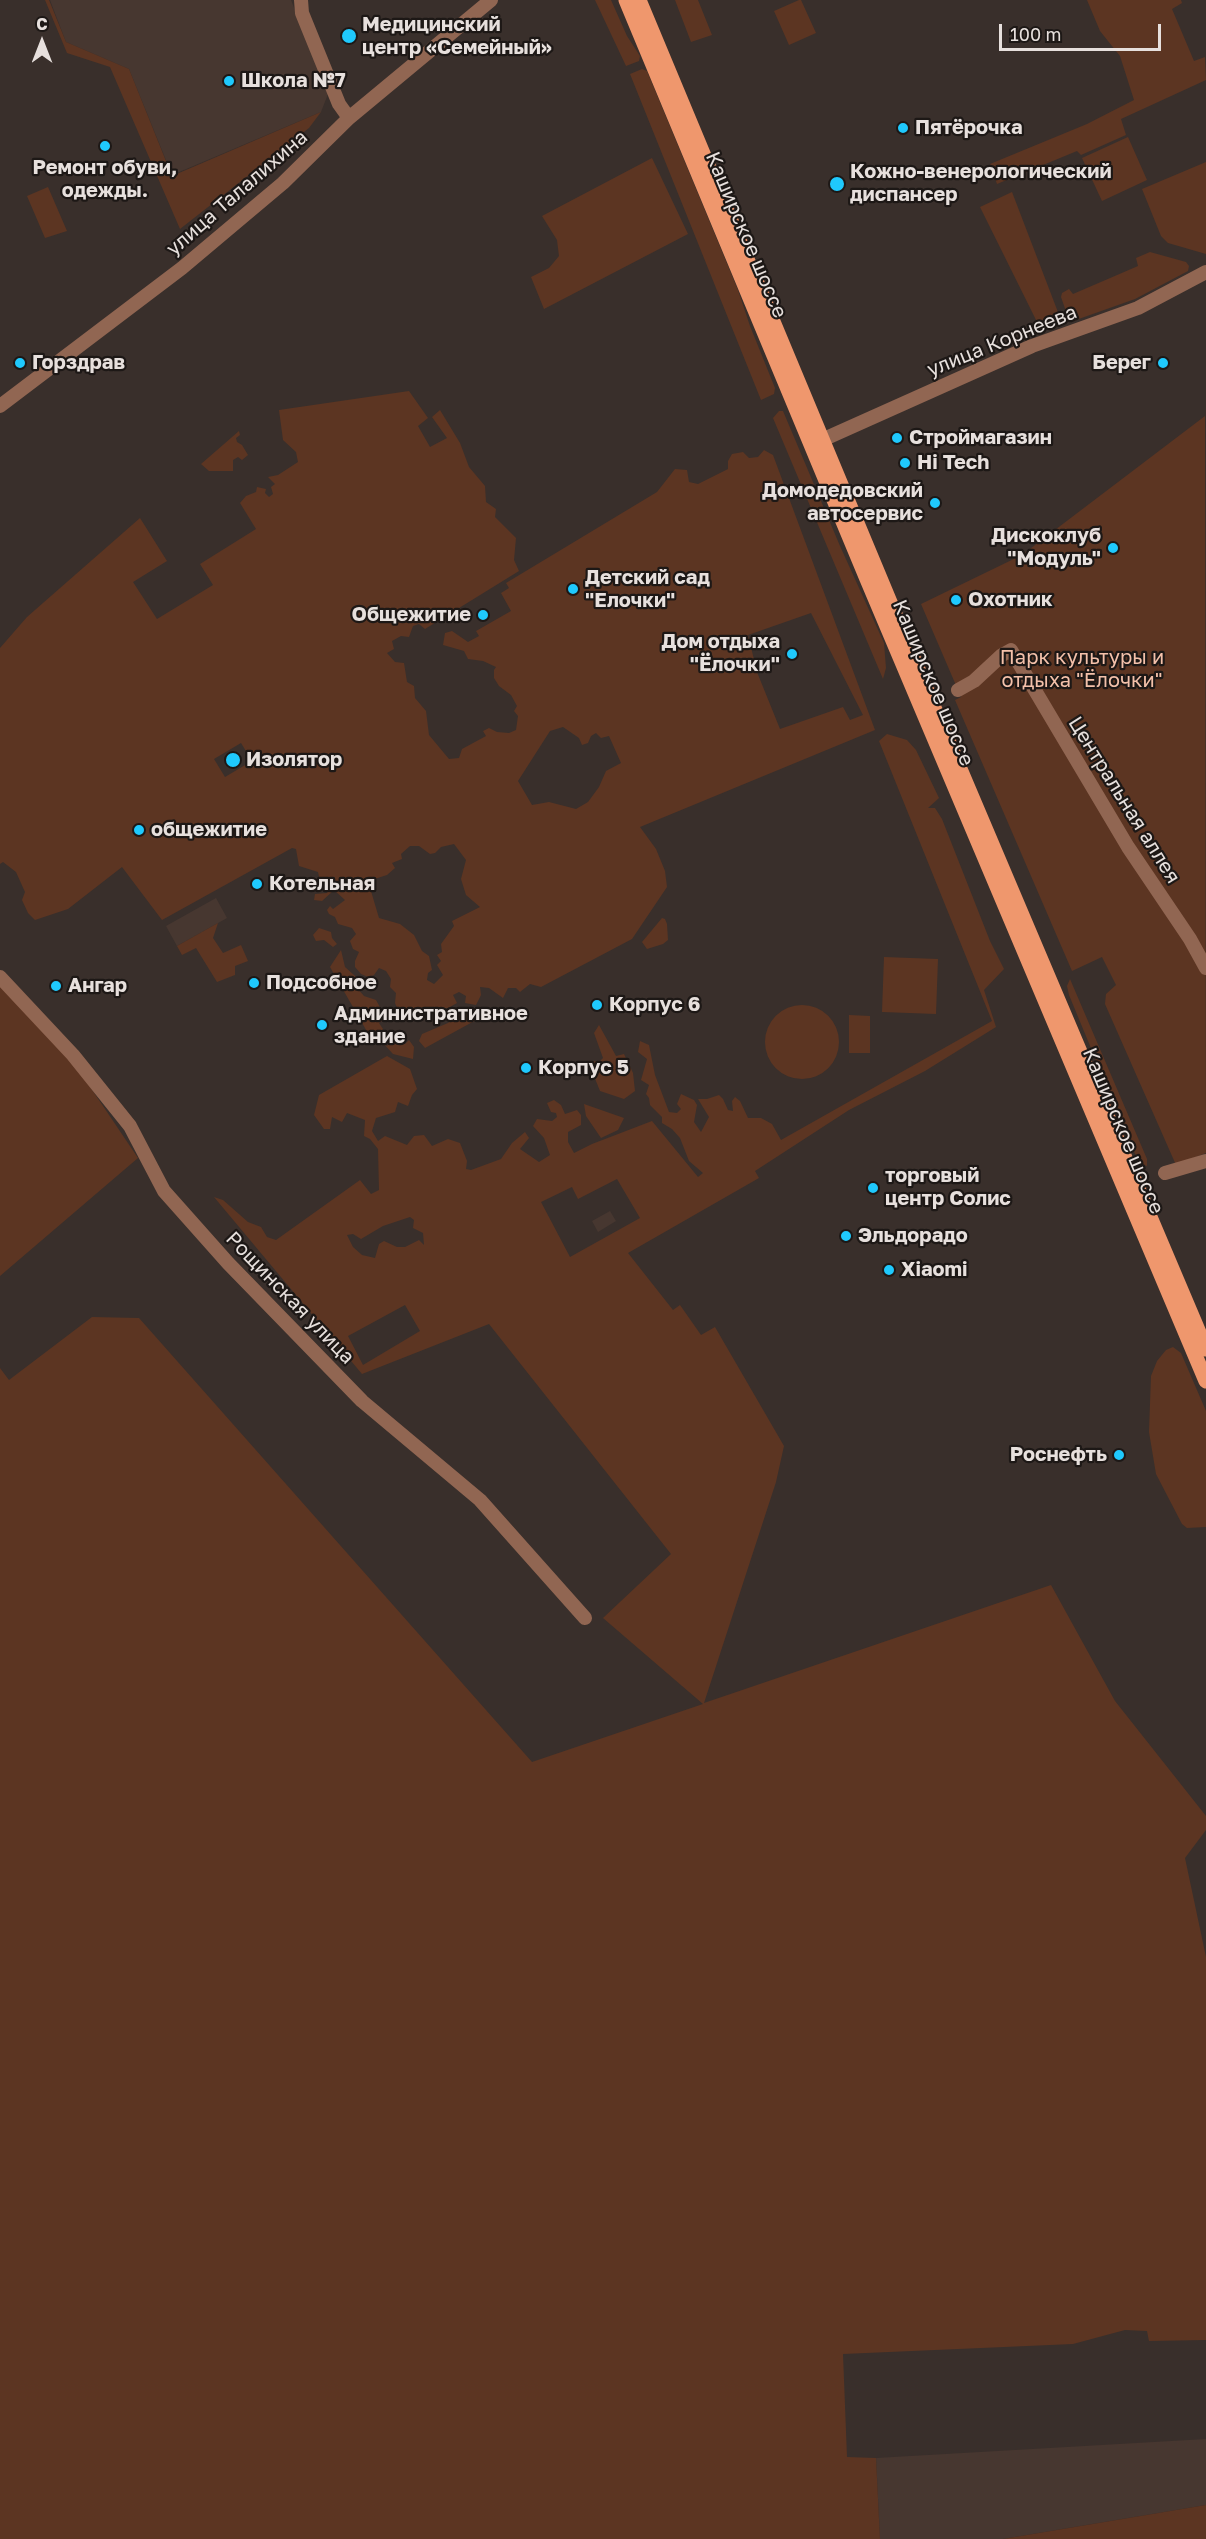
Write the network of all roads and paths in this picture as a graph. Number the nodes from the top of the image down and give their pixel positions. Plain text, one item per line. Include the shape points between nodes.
1 (301, 0) edge
2 (491, 0) edge
3 (626, 0) edge
4 (639, 0) edge
5 (349, 118) junction
6 (1206, 272) edge
7 (0, 406) edge
8 (816, 442) junction
9 (958, 690) dead end
10 (1206, 968) edge
11 (0, 977) edge
12 (1206, 1161) edge
13 (1166, 1173) dead end
14 (1206, 1349) edge
15 (1206, 1381) edge
16 (585, 1618) dead end

1 - 5 street via 302,13 339,104
2 - 5 street, улица Талалихина
3 - 8 main road, Каширское шоссе
4 - 8 main road, Каширское шоссе
5 - 7 street, улица Талалихина via 283,183 190,261
6 - 8 street, улица Корнеева via 1144,306 1032,346
8 - 14 main road, Каширское шоссе
8 - 15 main road, Каширское шоссе
9 - 10 street, Центральная аллея via 1011,650 1128,847
11 - 16 street, Рощинская улица via 74,1055 130,1126 164,1191 228,1263 362,1401 480,1500
12 - 13 street

